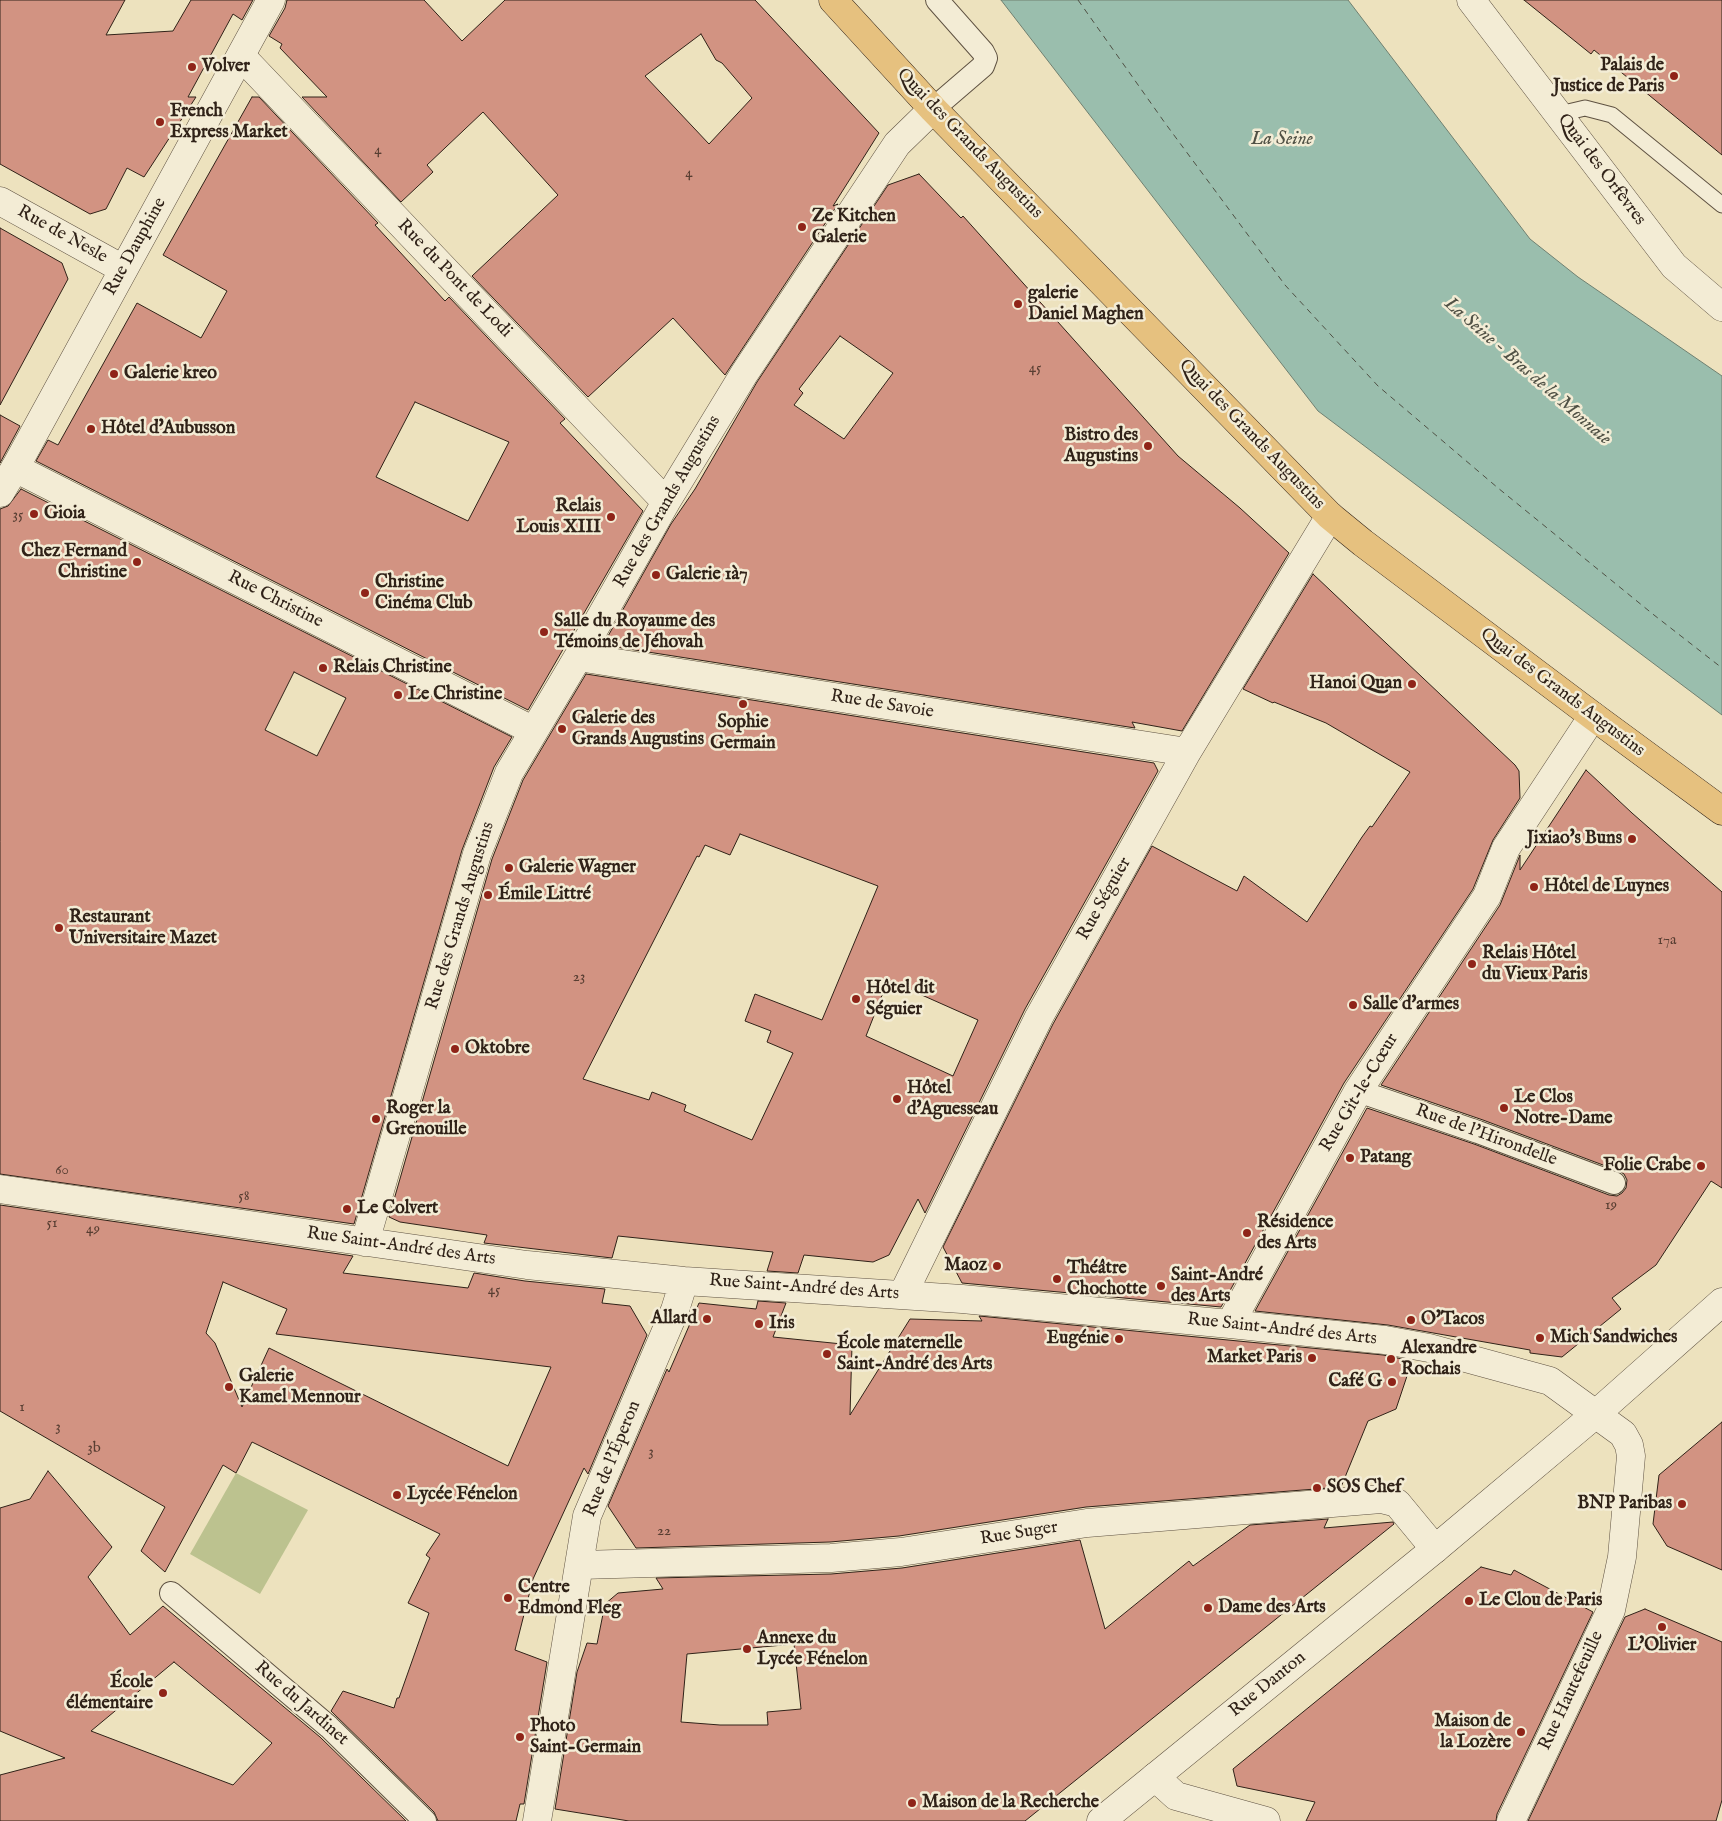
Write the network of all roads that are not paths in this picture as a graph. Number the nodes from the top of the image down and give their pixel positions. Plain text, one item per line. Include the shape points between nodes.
1 (271, 0) edge
2 (833, 0) edge
3 (937, 0) edge
4 (1471, 0) edge
5 (240, 56) junction
6 (933, 109) junction
7 (1560, 117) junction
8 (0, 201) edge
9 (1722, 205) edge
10 (123, 269) junction
11 (1722, 307) edge
12 (15, 468) junction
13 (0, 493) edge
14 (666, 502) junction
15 (1330, 516) junction
16 (578, 657) junction
17 (1593, 716) junction
18 (534, 731) junction
19 (1187, 752) junction
20 (1722, 811) edge
21 (1358, 1091) junction
22 (1614, 1183) dead end
23 (0, 1189) edge
24 (365, 1242) junction
25 (684, 1281) junction
26 (903, 1294) junction
27 (1722, 1302) edge
28 (1230, 1324) junction
29 (1597, 1413) junction
30 (1435, 1549) junction
31 (1622, 1557) joint
32 (580, 1565) junction
33 (171, 1593) dead end
34 (1155, 1777) junction
35 (425, 1821) edge
36 (537, 1821) edge
37 (1101, 1821) edge
38 (1266, 1821) edge
39 (1511, 1821) edge

1 - 5 street, Rue Dauphine
2 - 6 main road, Quai des Grands Augustins
3 - 6 street via 986,58 983,66
4 - 7 street, Quai des Orfèvres
5 - 10 street, Rue Dauphine
5 - 14 street, Rue du Pont de Lodi
6 - 14 street, Rue des Grands Augustins via 897,144 744,374
6 - 15 main road, Quai des Grands Augustins
7 - 9 lane via 1584,108 1612,115
7 - 11 street, Quai des Orfèvres via 1674,266
8 - 10 street, Rue de Nesle
10 - 12 street, Rue Dauphine
12 - 13 street, Rue Dauphine
12 - 18 street, Rue Christine
14 - 16 street, Rue des Grands Augustins
15 - 17 main road, Quai des Grands Augustins
15 - 19 street, Rue Séguier
16 - 18 street, Rue des Grands Augustins
16 - 19 street, Rue de Savoie
17 - 20 main road, Quai des Grands Augustins
17 - 21 street, Rue Gît-le-Cœur via 1506,848 1487,896
18 - 24 street, Rue des Grands Augustins via 509,773 477,854
19 - 26 street, Rue Séguier via 1039,1018
21 - 22 street, Rue de l'Hirondelle
21 - 28 street, Rue Gît-le-Cœur
23 - 24 street, Rue Saint-André des Arts
24 - 25 street, Rue Saint-André des Arts via 527,1265
25 - 26 street, Rue Saint-André des Arts
25 - 32 street, Rue de l'Éperon via 675,1310 587,1516
26 - 28 street, Rue Saint-André des Arts
27 - 29 street, Rue Danton
28 - 29 street, Rue Saint-André des Arts via 1385,1340 1430,1348 1550,1381
29 - 30 street, Rue Danton
29 - 31 street, Rue Saint-André des Arts via 1623,1434 1631,1456
30 - 32 street, Rue Suger via 1397,1503 1381,1499 1087,1523 901,1552 831,1558
30 - 34 street, Rue Danton
31 - 39 street, Rue Hautefeuille via 1611,1610
32 - 36 street, Rue de l'Éperon
33 - 35 street, Rue du Jardinet via 329,1727
34 - 37 street, Rue Danton
34 - 38 street via 1176,1796

